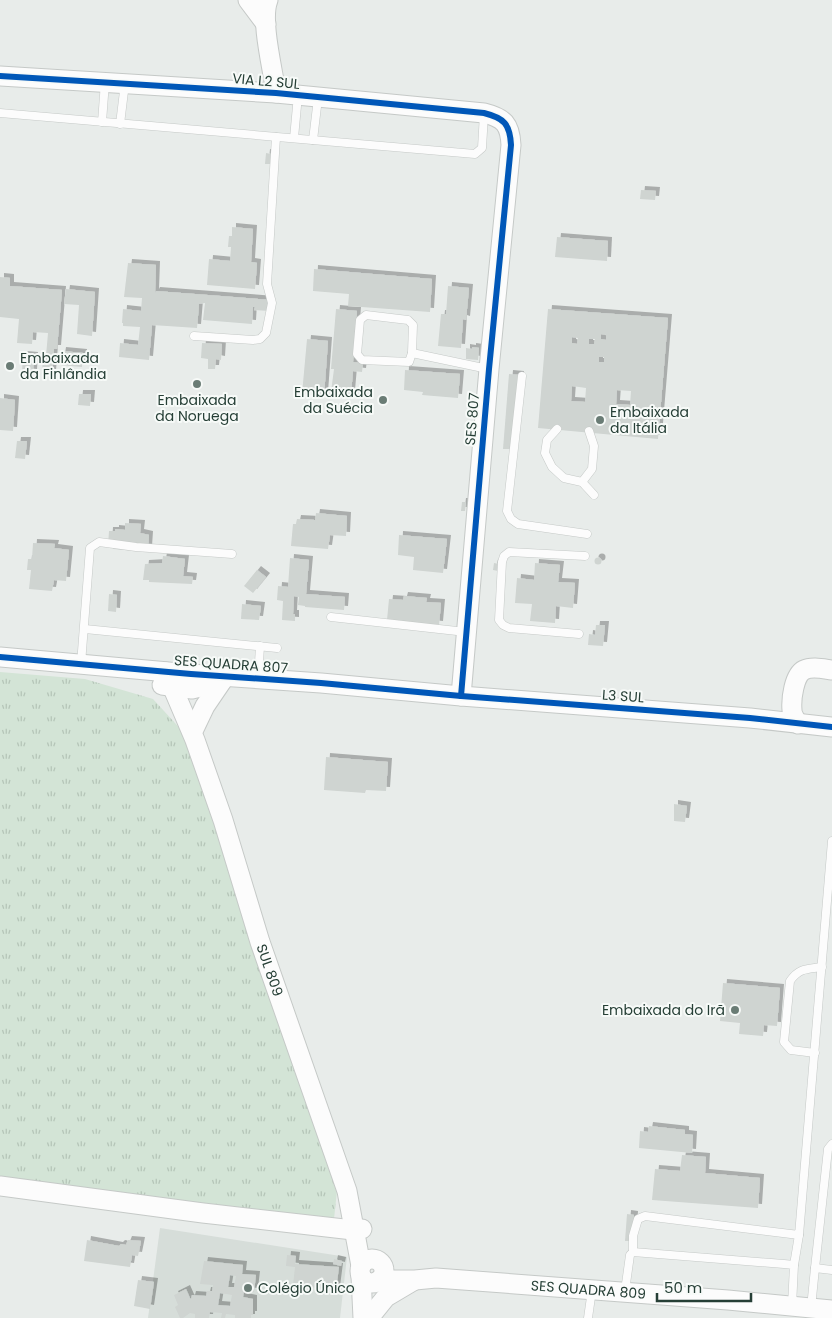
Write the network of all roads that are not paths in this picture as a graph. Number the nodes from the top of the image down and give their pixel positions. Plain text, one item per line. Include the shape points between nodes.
1 (248, 0) edge
2 (268, 0) edge
3 (266, 24) junction
4 (0, 76) edge
5 (105, 82) junction
6 (125, 84) junction
7 (276, 93) junction
8 (298, 95) junction
9 (318, 98) junction
10 (0, 113) edge
11 (484, 113) junction
12 (102, 122) junction
13 (120, 124) junction
14 (276, 137) junction
15 (294, 138) junction
16 (313, 140) junction
17 (511, 145) joint
18 (194, 336) dead end
19 (412, 353) junction
20 (489, 369) junction
21 (522, 376) dead end
22 (557, 429) dead end
23 (589, 431) dead end
24 (582, 482) junction
25 (594, 496) dead end
26 (587, 534) dead end
27 (232, 554) dead end
28 (585, 556) dead end
29 (331, 617) dead end
30 (84, 629) junction
31 (466, 632) junction
32 (579, 634) dead end
33 (260, 646) junction
34 (277, 648) dead end
35 (0, 657) edge
36 (81, 664) junction
37 (109, 667) junction
38 (832, 670) edge
39 (133, 676) junction
40 (228, 679) junction
41 (258, 679) junction
42 (169, 680) junction
43 (191, 682) junction
44 (461, 696) junction
45 (791, 720) junction
46 (191, 728) junction
47 (832, 728) edge
48 (832, 841) edge
49 (822, 966) junction
50 (814, 1053) junction
51 (832, 1144) edge
52 (0, 1186) edge
53 (358, 1229) junction
54 (799, 1235) junction
55 (634, 1252) junction
56 (794, 1265) junction
57 (815, 1268) junction
58 (832, 1270) edge
59 (372, 1271) junction
60 (436, 1278) junction
61 (414, 1280) junction
62 (592, 1289) junction
63 (625, 1292) junction
64 (817, 1310) edge
65 (366, 1318) edge
66 (588, 1318) edge

1 - 3 street
2 - 3 street
3 - 7 street
4 - 5 street, VIA L2 SUL
5 - 6 street, VIA L2 SUL
5 - 12 lane
6 - 7 street, VIA L2 SUL
6 - 13 lane
7 - 8 street, VIA L2 SUL
8 - 9 street, VIA L2 SUL
8 - 15 lane
9 - 11 street, VIA L2 SUL
9 - 16 lane
10 - 12 lane
11 - 16 lane via 482,148 476,154
11 - 17 street, VIA L2 SUL via 506,124
12 - 13 lane
13 - 14 lane
14 - 15 lane
14 - 18 lane via 267,284 272,303 266,333 253,340
15 - 16 lane
17 - 20 street, SES 807
19 - 19 lane via 406,363 362,360 357,354 362,317 408,320 413,325
19 - 20 lane
20 - 31 street, SES 807
21 - 26 lane via 507,511 518,524
22 - 24 lane via 547,440 545,453 552,467 564,478
23 - 24 lane via 594,446 592,469
24 - 25 lane
27 - 30 lane via 98,542 90,548
28 - 32 lane via 509,552 502,562 499,620 503,626
29 - 31 lane
30 - 33 lane
30 - 36 lane
31 - 44 street, SES 807
33 - 34 lane
33 - 41 lane
35 - 36 street, SES QUADRA 807
36 - 37 street, SES QUADRA 807
37 - 39 street, SES QUADRA 807
37 - 42 street, SES QUADRA 807
38 - 45 street via 804,670 794,683
39 - 42 street, SES QUADRA 807
39 - 46 street via 151,687
40 - 41 street, SES QUADRA 807
40 - 43 street, SES QUADRA 807
40 - 46 street
41 - 44 street, SES QUADRA 807
42 - 43 street, SES QUADRA 807
42 - 46 street, SUL 809
43 - 46 street, SUL 809
44 - 45 street, L3 SUL
45 - 47 street, L3 SUL
46 - 53 street, SUL 809
48 - 49 lane
49 - 50 lane
49 - 50 lane via 803,969 790,980 784,1042 791,1050
50 - 54 lane
51 - 57 lane via 828,1149
52 - 53 street via 203,1213
53 - 59 street, SUL 809
54 - 55 lane via 645,1216 638,1219 633,1236
54 - 56 lane
55 - 56 lane
55 - 63 lane via 630,1255
56 - 64 lane
57 - 58 lane
57 - 64 lane
59 - 60 street, SES QUADRA 809
59 - 61 street, SES QUADRA 809
59 - 65 street, SUL 809
60 - 61 street, SES QUADRA 809
60 - 62 street, SES QUADRA 809
61 - 65 street via 386,1297
62 - 63 street, SES QUADRA 809
62 - 66 lane
63 - 64 street, SES QUADRA 809

